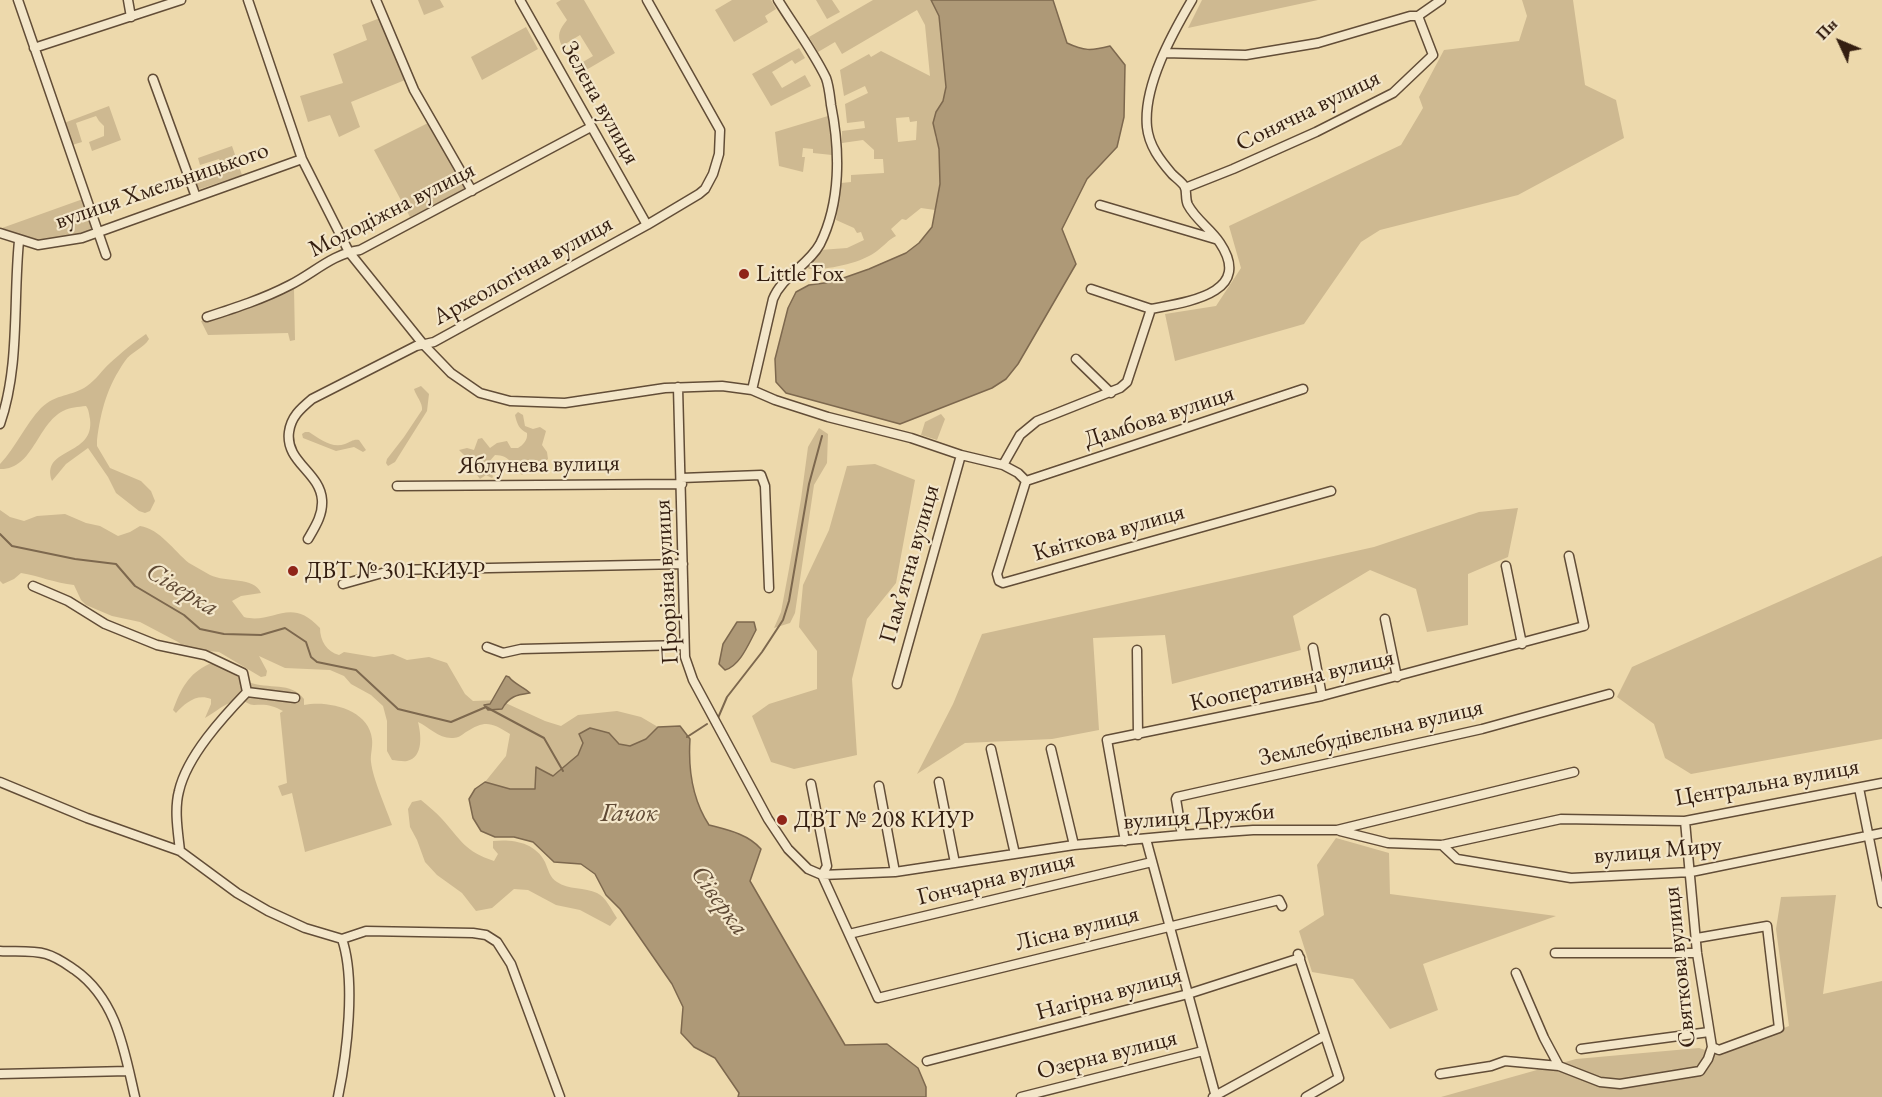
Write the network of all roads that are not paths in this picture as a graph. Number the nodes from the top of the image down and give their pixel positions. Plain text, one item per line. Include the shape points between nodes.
1 (18, 0) edge
2 (128, 0) edge
3 (181, 0) edge
4 (248, 0) edge
5 (376, 0) edge
6 (520, 0) edge
7 (647, 0) edge
8 (778, 0) edge
9 (1192, 0) edge
10 (1441, 0) edge
11 (1418, 16) junction
12 (131, 17) junction
13 (34, 48) junction
14 (1164, 53) junction
15 (153, 79) dead end
16 (591, 127) junction
17 (302, 159) junction
18 (1185, 188) junction
19 (472, 191) junction
20 (195, 197) junction
21 (1100, 205) dead end
22 (647, 225) junction
23 (0, 233) edge
24 (99, 233) junction
25 (1218, 240) junction
26 (20, 241) junction
27 (349, 252) junction
28 (106, 255) dead end
29 (1091, 289) dead end
30 (1151, 309) junction
31 (207, 317) dead end
32 (423, 344) junction
33 (1076, 359) dead end
34 (678, 387) junction
35 (1303, 389) dead end
36 (752, 390) junction
37 (1111, 393) junction
38 (0, 424) edge
39 (961, 455) junction
40 (1003, 465) junction
41 (682, 481) junction
42 (1026, 481) junction
43 (397, 486) dead end
44 (1331, 491) dead end
45 (308, 539) dead end
46 (1569, 556) dead end
47 (683, 564) junction
48 (1506, 566) dead end
49 (343, 584) dead end
50 (33, 586) dead end
51 (769, 588) dead end
52 (1385, 619) dead end
53 (1522, 644) junction
54 (684, 645) junction
55 (487, 647) dead end
56 (1312, 648) dead end
57 (1137, 650) dead end
58 (1397, 677) junction
59 (897, 684) dead end
60 (248, 692) junction
61 (1609, 694) dead end
62 (1322, 696) junction
63 (295, 698) dead end
64 (1138, 735) junction
65 (991, 748) dead end
66 (1051, 749) dead end
67 (1574, 772) dead end
68 (939, 782) dead end
69 (0, 783) edge
70 (1882, 783) edge
71 (811, 784) dead end
72 (879, 786) dead end
73 (1859, 788) junction
74 (1685, 821) junction
75 (1336, 830) junction
76 (1882, 833) edge
77 (1182, 835) junction
78 (1868, 836) junction
79 (1146, 839) junction
80 (1125, 841) junction
81 (1074, 845) junction
82 (1442, 845) junction
83 (180, 851) junction
84 (1015, 854) junction
85 (1152, 862) junction
86 (955, 863) junction
87 (895, 872) junction
88 (1691, 872) junction
89 (1879, 872) edge
90 (822, 875) junction
91 (1882, 903) edge
92 (1282, 906) dead end
93 (1170, 926) junction
94 (849, 934) junction
95 (1697, 938) junction
96 (342, 939) junction
97 (0, 951) edge
98 (1555, 953) dead end
99 (1697, 953) junction
100 (1516, 973) dead end
101 (1189, 995) junction
102 (1709, 1032) junction
103 (1324, 1036) junction
104 (1712, 1047) junction
105 (1581, 1049) dead end
106 (1203, 1051) junction
107 (927, 1060) dead end
108 (1559, 1066) junction
109 (128, 1071) junction
110 (0, 1074) edge
111 (1440, 1074) dead end
112 (1215, 1096) edge
113 (135, 1097) edge
114 (338, 1097) edge
115 (560, 1097) edge
116 (1021, 1097) edge
117 (1306, 1097) edge

1 - 13 street
2 - 12 street
3 - 12 street
4 - 17 street
5 - 19 street via 414,90
6 - 16 street, Зелена вулиця
7 - 22 street, Археологічна вулиця via 720,130 719,154 705,189
8 - 36 street via 827,80 835,123 837,173 831,219 818,248 785,280 773,299
9 - 14 street
10 - 11 street, Сонячна вулиця
11 - 14 street, Сонячна вулиця via 1318,43 1246,55
11 - 18 street, Сонячна вулиця via 1433,55 1393,93 1316,132
12 - 13 street
13 - 24 street
14 - 18 street via 1150,85 1147,126 1154,150
15 - 20 street
16 - 19 street, Молодіжна вулиця
16 - 22 street, Зелена вулиця
17 - 20 street, вулиця Хмельницького
17 - 27 street
18 - 25 street via 1187,202 1199,222
19 - 27 street, Молодіжна вулиця via 360,250
20 - 24 street, вулиця Хмельницького
21 - 25 street
22 - 32 street, Археологічна вулиця via 434,342
23 - 26 street, вулиця Хмельницького
24 - 26 street, вулиця Хмельницького via 38,246
24 - 28 street
25 - 30 street via 1229,257 1230,271 1223,285 1203,298
26 - 38 street via 15,278 14,361
27 - 31 street, Молодіжна вулиця via 291,285
27 - 32 street
29 - 30 street
30 - 37 street via 1127,382
32 - 34 street via 465,384 486,396 510,401 565,403
32 - 45 street, Археологічна вулиця via 312,399 291,422 288,441 293,456 317,483 322,501 319,519
33 - 37 street
34 - 36 street
34 - 41 street, Прорізна вулиця
35 - 42 street, Дамбова вулиця
36 - 39 street via 828,417
37 - 40 street via 1037,421 1020,435
39 - 40 street
39 - 59 street, Памʼятна вулиця
40 - 42 street
41 - 43 street, Яблунева вулиця
41 - 47 street, Прорізна вулиця
41 - 51 street, Яблунева вулиця via 760,475 765,486
42 - 44 street, Квіткова вулиця via 997,574 1004,583
46 - 53 street, Кооперативна вулиця via 1584,626
47 - 49 street via 393,570
47 - 54 street, Прорізна вулиця
48 - 53 street
50 - 60 street via 68,601 105,624 157,645 205,655 243,673
52 - 58 street
53 - 58 street, Кооперативна вулиця
54 - 55 street via 521,649 503,653
54 - 90 street, Прорізна вулиця via 693,680 768,819 788,849 808,869
56 - 62 street
57 - 64 street
58 - 62 street, Кооперативна вулиця
60 - 63 street
60 - 83 street via 197,753 183,777 177,814
61 - 77 street, Землебудівельна вулиця via 1482,729 1177,797
62 - 64 street, Кооперативна вулиця
64 - 80 street, Кооперативна вулиця via 1106,742
65 - 84 street
66 - 81 street
67 - 75 street, вулиця Дружби
68 - 86 street
69 - 83 street
70 - 73 street, Центральна вулиця
71 - 90 street via 826,866
72 - 87 street
73 - 74 street, Центральна вулиця
73 - 78 street
74 - 82 street, Центральна вулиця via 1562,819
74 - 88 street, Святкова вулиця
75 - 77 street, вулиця Дружби
75 - 82 street, Центральна вулиця via 1388,843
76 - 78 street, вулиця Миру
77 - 79 street, вулиця Дружби
78 - 88 street, вулиця Миру
78 - 89 street
79 - 80 street, вулиця Дружби
79 - 85 street
80 - 81 street, вулиця Дружби
81 - 84 street, вулиця Дружби
82 - 88 street, вулиця Миру via 1457,859 1571,878
83 - 96 street via 268,911
84 - 86 street, вулиця Дружби
85 - 93 street
85 - 94 street, Гончарна вулиця
86 - 87 street, вулиця Дружби
87 - 90 street, вулиця Дружби
88 - 95 street, Святкова вулиця
89 - 91 street
90 - 94 street
92 - 93 street, Лісна вулиця via 1279,900
93 - 94 street, Лісна вулиця via 879,998
93 - 101 street
95 - 99 street, Святкова вулиця
95 - 104 street via 1767,926 1779,1028 1719,1050
96 - 114 street via 349,1006
96 - 115 street via 366,931 473,933 497,942 511,964
97 - 109 street via 46,954 93,985 116,1022
98 - 99 street
99 - 102 street, Святкова вулиця
100 - 108 street
101 - 103 street, Нагірна вулиця via 1299,956
101 - 106 street
101 - 107 street, Нагірна вулиця
102 - 104 street, Святкова вулиця
102 - 105 street
103 - 112 street
103 - 117 street via 1340,1078
104 - 108 street, Святкова вулиця via 1700,1071 1620,1084 1600,1082
106 - 112 street
106 - 116 street, Озерна вулиця
108 - 111 street via 1505,1061
109 - 110 street
109 - 113 street

